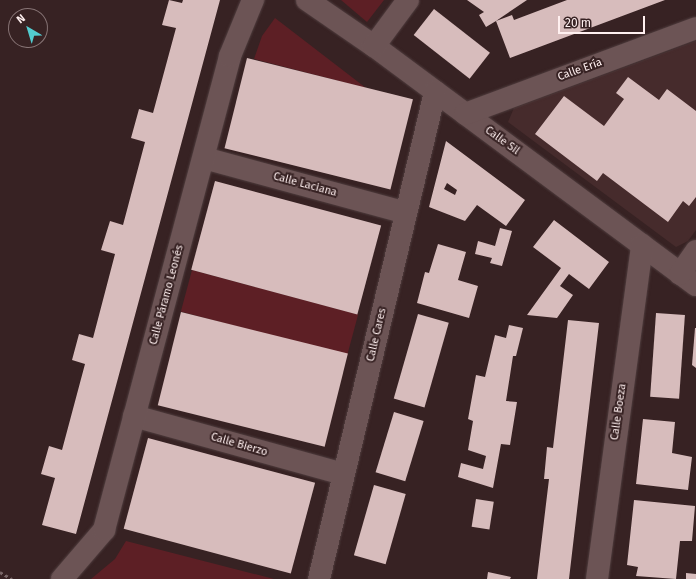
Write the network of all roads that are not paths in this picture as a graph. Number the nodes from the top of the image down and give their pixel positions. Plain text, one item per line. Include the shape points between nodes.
1 (253, 0) edge
2 (307, 0) edge
3 (408, 0) edge
4 (696, 28) edge
5 (374, 46) junction
6 (435, 92) junction
7 (465, 114) junction
8 (204, 158) junction
9 (406, 213) junction
10 (642, 246) junction
11 (696, 251) edge
12 (688, 279) edge
13 (134, 416) junction
14 (343, 474) junction
15 (62, 579) edge
16 (319, 579) edge
17 (597, 579) edge

1 - 8 street, Calle Páramo Leonés via 230,56
2 - 5 street, Calle Sil
3 - 5 street
4 - 7 street, Calle Ería
5 - 6 street, Calle Sil
6 - 7 street, Calle Sil
6 - 9 street, Calle Cares
7 - 10 street, Calle Sil
8 - 9 street, Calle Laciana
8 - 13 street, Calle Páramo Leonés
9 - 14 street, Calle Cares
10 - 12 street, Calle Sil
10 - 17 street, Calle Boeza
11 - 12 street
13 - 14 street, Calle Bierzo
13 - 15 street, Calle Páramo Leonés via 104,530
14 - 16 street, Calle Cares

